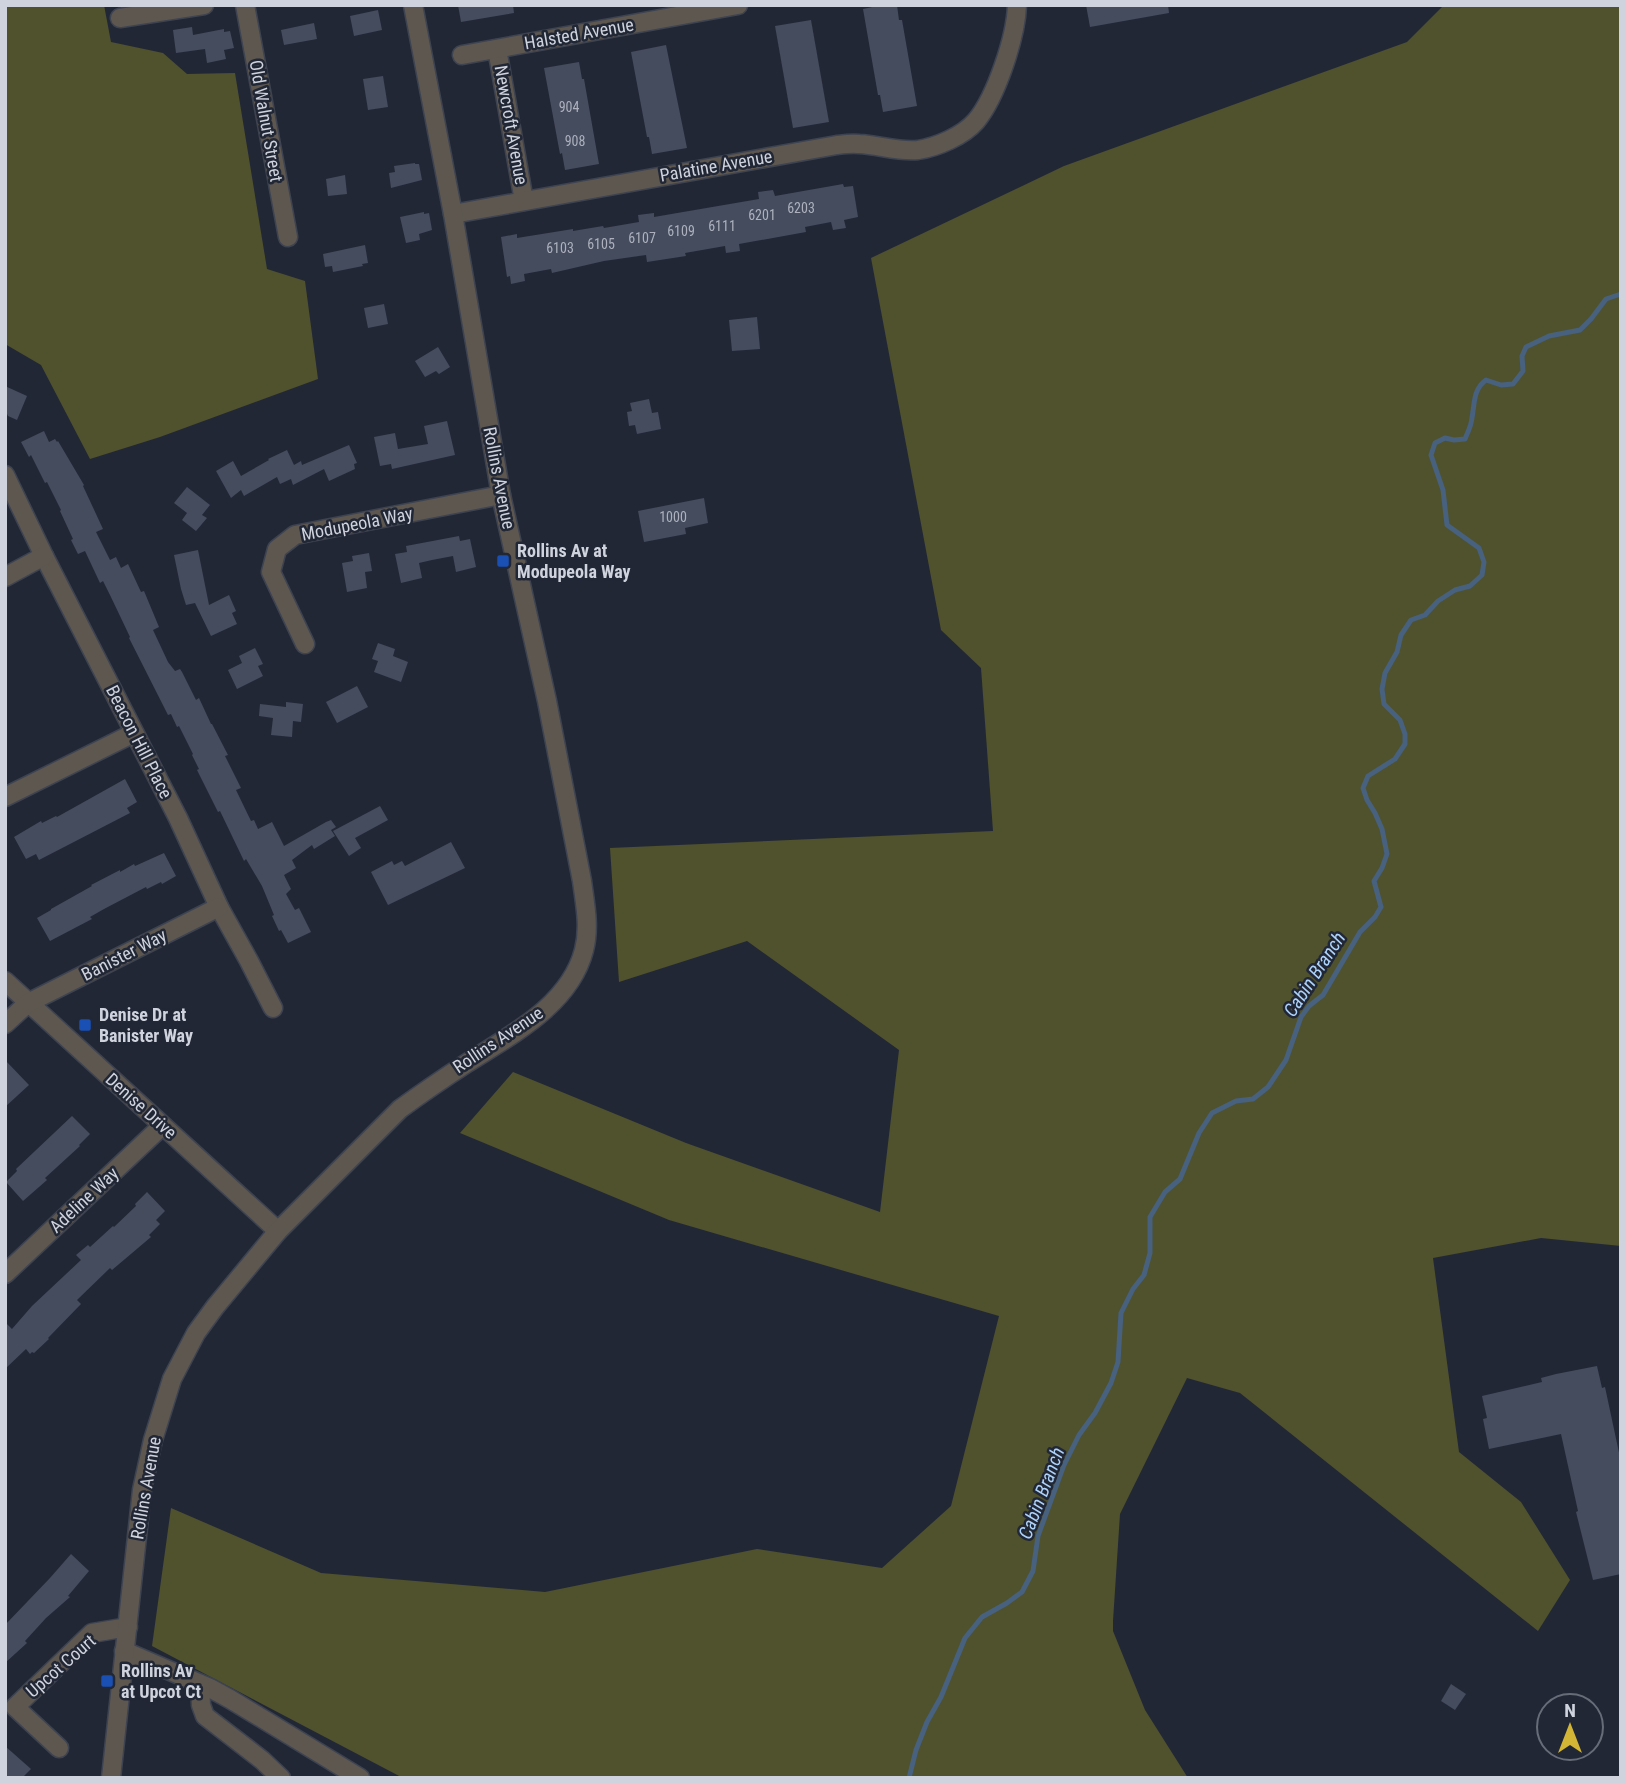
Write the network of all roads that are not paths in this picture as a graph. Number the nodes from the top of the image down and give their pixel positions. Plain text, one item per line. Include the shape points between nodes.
1 (204, 5) edge
2 (245, 5) edge
3 (413, 5) edge
4 (738, 5) edge
5 (1017, 5) edge
6 (120, 18) dead end
7 (497, 49) junction
8 (462, 55) dead end
9 (524, 201) junction
10 (453, 214) junction
11 (288, 237) dead end
12 (5, 475) edge
13 (501, 495) junction
14 (44, 556) junction
15 (5, 577) edge
16 (305, 644) dead end
17 (134, 733) junction
18 (5, 797) edge
19 (219, 907) junction
20 (5, 981) edge
21 (28, 1003) junction
22 (273, 1008) dead end
23 (5, 1024) edge
24 (162, 1126) junction
25 (278, 1231) junction
26 (5, 1274) edge
27 (128, 1628) junction
28 (124, 1651) junction
29 (200, 1684) junction
30 (60, 1748) dead end
31 (111, 1778) edge
32 (281, 1778) edge
33 (360, 1778) edge

1 - 6 street
2 - 11 street, Old Walnut Street
3 - 10 street, Rollins Avenue
4 - 7 street, Halsted Avenue
5 - 9 street, Palatine Avenue via 1003,65 988,103 974,123 941,143 919,150 838,145
7 - 8 street, Halsted Avenue
7 - 9 street, Newcroft Avenue
9 - 10 street, Palatine Avenue
10 - 13 street, Rollins Avenue
12 - 14 street, Beacon Hill Place
13 - 16 street, Modupeola Way via 295,535 277,549 271,572
13 - 25 street, Rollins Avenue via 582,881 587,923 584,950 570,981 545,1009 400,1109
14 - 15 street
14 - 17 street, Beacon Hill Place
17 - 18 street
17 - 19 street, Beacon Hill Place
19 - 21 street, Banister Way
19 - 22 street, Beacon Hill Place
20 - 21 street, Denise Drive
21 - 23 street, Banister Way
21 - 24 street, Denise Drive
24 - 25 street, Denise Drive
24 - 26 street, Adeline Way
25 - 27 street, Rollins Avenue via 196,1333 172,1379 147,1464
27 - 28 street, Rollins Avenue
27 - 30 street, Upcot Court via 92,1633 15,1707
28 - 29 street
28 - 31 street, Rollins Avenue
29 - 32 street via 205,1716
29 - 33 street

